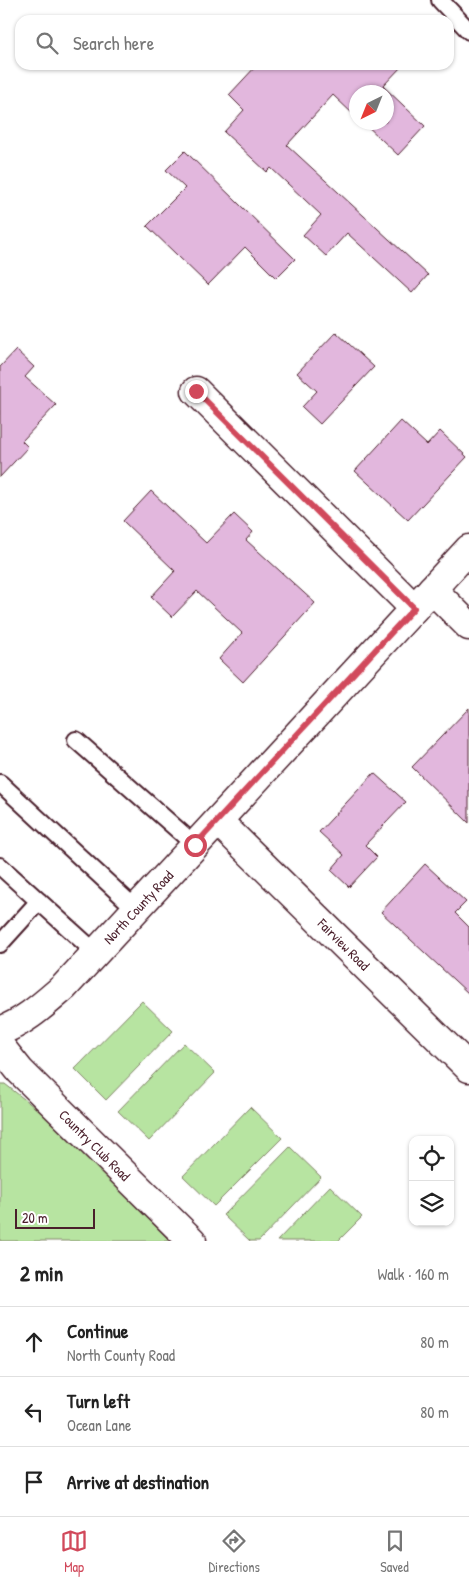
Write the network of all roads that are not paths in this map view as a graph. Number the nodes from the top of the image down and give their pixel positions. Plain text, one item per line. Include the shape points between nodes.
1 (440, 0) edge
2 (469, 31) edge
3 (196, 391) dead end
4 (469, 549) edge
5 (423, 599) junction
6 (469, 626) edge
7 (76, 740) dead end
8 (0, 783) edge
9 (218, 821) junction
10 (195, 845) junction
11 (0, 866) edge
12 (39, 901) junction
13 (136, 909) junction
14 (0, 944) edge
15 (96, 953) junction
16 (0, 1031) edge
17 (0, 1046) edge
18 (469, 1068) edge
19 (192, 1241) edge

1 - 2 lane
3 - 5 street
4 - 5 street, North County Road
5 - 6 street
5 - 9 street, North County Road
7 - 10 lane
8 - 13 lane
9 - 10 street, North County Road
9 - 18 street, Fairview Road
10 - 13 street, North County Road
11 - 12 lane
12 - 14 lane
12 - 15 lane
13 - 15 street, North County Road
15 - 16 street, North County Road via 48,1002 30,1016
17 - 19 street, Country Club Road via 20,1071

